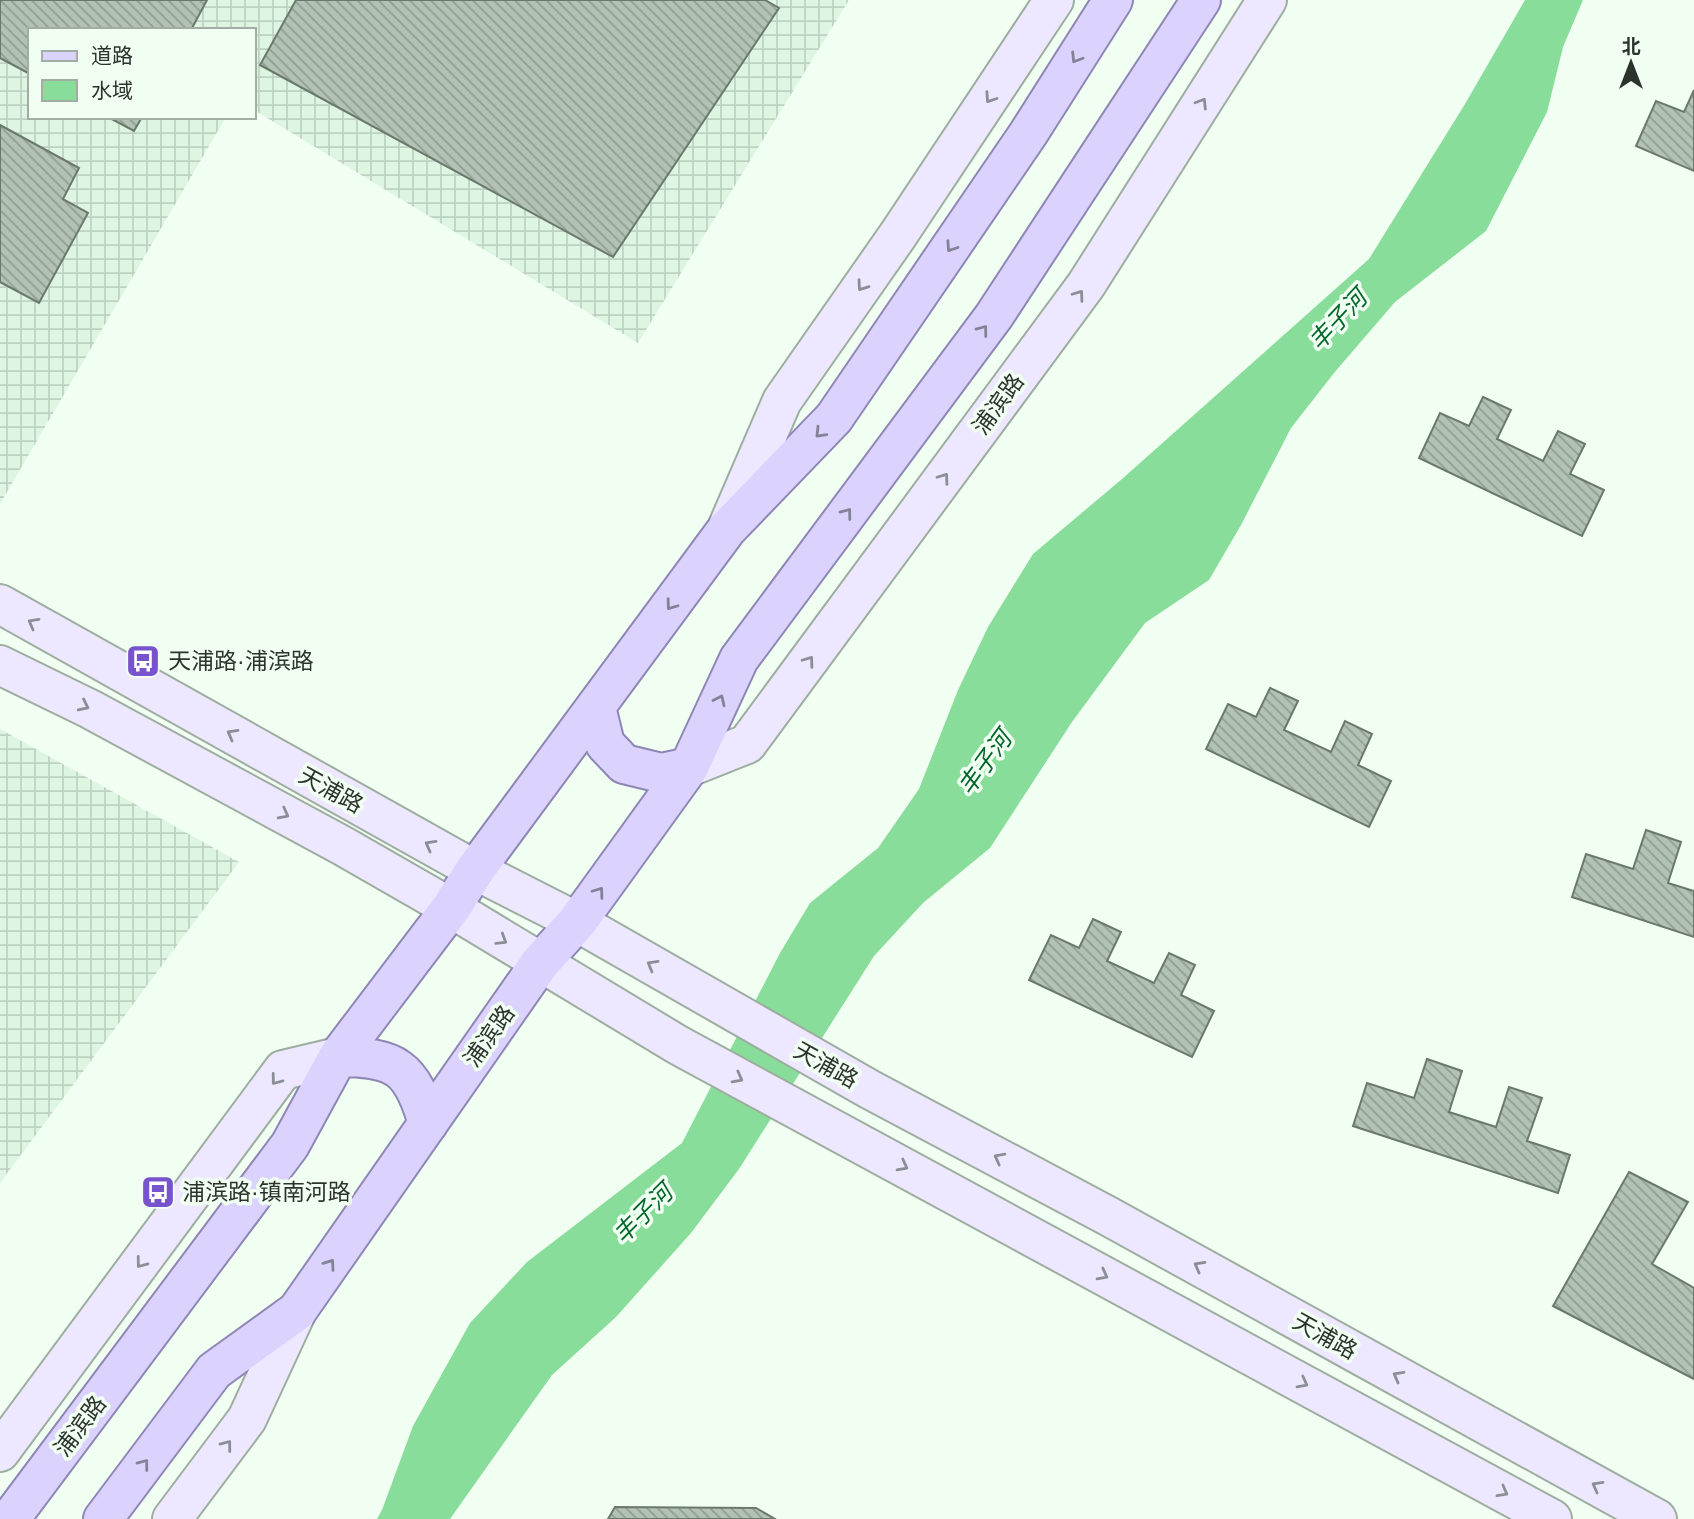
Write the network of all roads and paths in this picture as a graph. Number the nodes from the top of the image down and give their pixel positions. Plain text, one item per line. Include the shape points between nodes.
1 (1054, 0) edge
2 (1113, 0) edge
3 (1201, 0) edge
4 (1267, 0) edge
5 (727, 529) junction
6 (0, 604) edge
7 (0, 665) edge
8 (596, 707) junction
9 (689, 767) junction
10 (475, 870) junction
11 (451, 908) junction
12 (577, 922) junction
13 (540, 964) junction
14 (338, 1057) junction
15 (428, 1124) junction
16 (297, 1311) junction
17 (0, 1452) edge
18 (10, 1519) edge
19 (103, 1519) edge
20 (172, 1519) edge
21 (1552, 1519) edge
22 (1657, 1519) edge

1 -> 5 street, 浦滨路 via 782,401
2 -> 5 main road, 浦滨路 via 835,418
9 -> 3 main road, 浦滨路 via 739,659 994,316
9 -> 4 street, 浦滨路 via 747,744 1086,285
5 -> 8 main road, 浦滨路
10 -> 6 street, 天浦路
7 -> 11 street, 天浦路 via 102,715
8 - 9 main road via 605,744 624,764 661,774
8 - 10 main road, 浦滨路
12 -> 9 main road, 浦滨路
10 - 11 main road, 浦滨路
10 - 12 street, 天浦路
11 -> 13 street, 天浦路
11 - 14 main road, 浦滨路
12 - 13 main road, 浦滨路
22 -> 12 street, 天浦路 via 869,1089
13 - 15 main road, 浦滨路
13 -> 21 street, 天浦路 via 678,1045
14 - 15 main road via 369,1057 399,1066 421,1097
14 -> 17 street via 283,1070
14 - 18 main road, 浦滨路 via 290,1145
16 -> 15 main road, 浦滨路
19 -> 16 main road, 浦滨路 via 214,1371
20 -> 16 street, 浦滨路 via 247,1419

